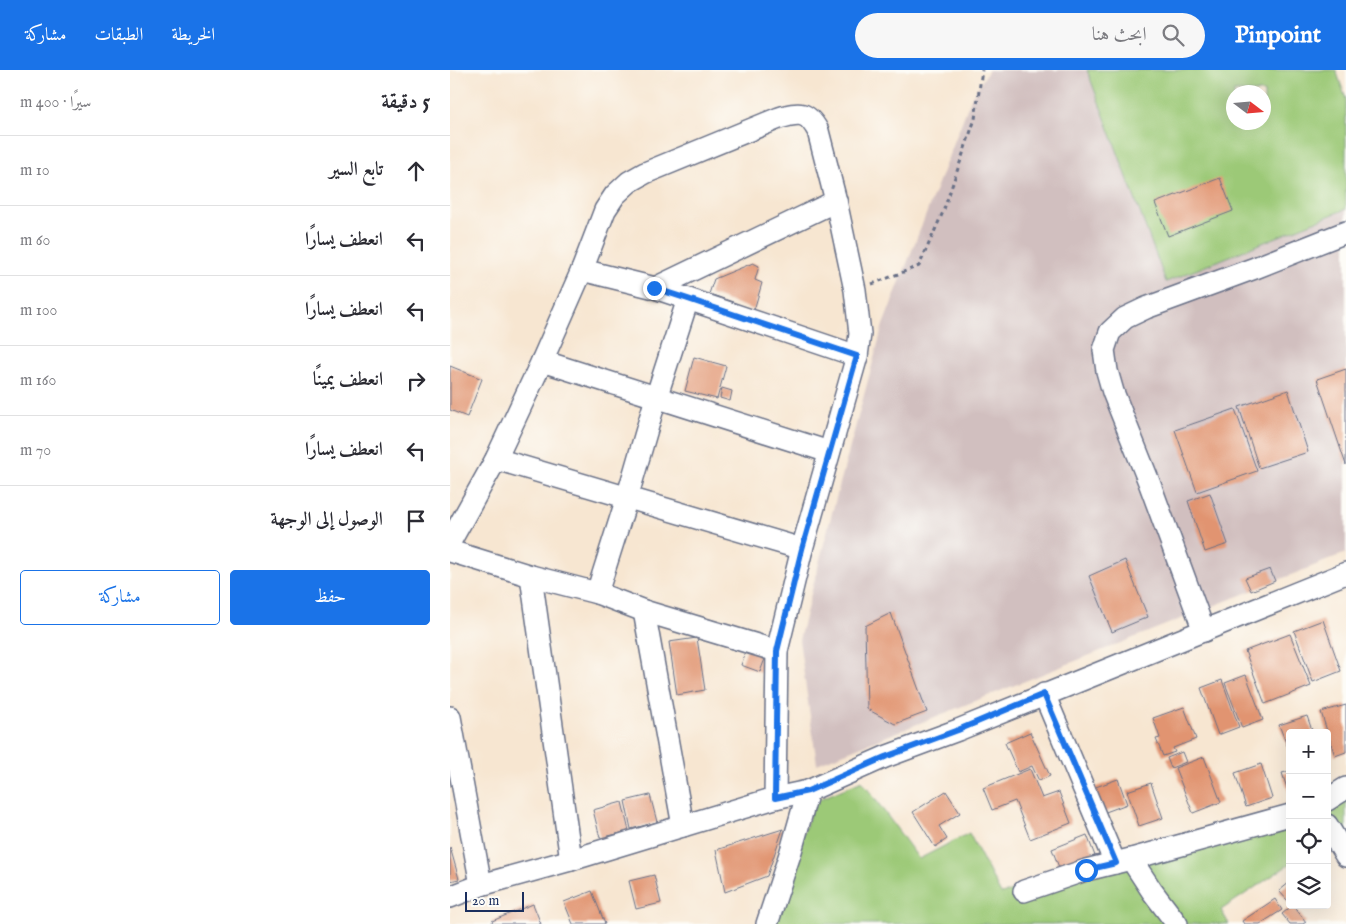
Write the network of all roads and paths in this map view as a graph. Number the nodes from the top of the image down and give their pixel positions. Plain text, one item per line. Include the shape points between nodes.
1 (982, 70) edge
2 (836, 202) junction
3 (1346, 232) edge
4 (582, 270) junction
5 (654, 288) junction
6 (855, 290) junction
7 (688, 299) junction
8 (857, 356) junction
9 (542, 361) junction
10 (656, 398) junction
11 (830, 452) junction
12 (496, 459) junction
13 (627, 498) junction
14 (450, 542) edge
15 (802, 549) junction
16 (450, 551) edge
17 (1346, 573) edge
18 (531, 576) junction
19 (597, 593) junction
20 (644, 611) junction
21 (1204, 631) junction
22 (777, 651) junction
23 (1044, 694) junction
24 (450, 717) edge
25 (1346, 788) edge
26 (808, 791) junction
27 (1331, 797) edge
28 (775, 798) junction
29 (1286, 815) edge
30 (683, 826) junction
31 (1331, 832) edge
32 (1346, 856) edge
33 (571, 860) junction
34 (1123, 861) junction
35 (481, 885) junction
36 (1024, 891) dead end
37 (450, 897) edge
38 (767, 924) edge
39 (1177, 924) edge

1 - 6 path via 975,119 943,212 919,266
2 - 4 street via 818,131 812,120 792,114 629,182 605,210
2 - 5 street
2 - 6 street
3 - 21 street via 1146,308 1125,318 1110,332 1104,350 1111,385
4 - 5 street
4 - 9 street
5 - 7 street
6 - 8 street via 860,334
7 - 8 street
7 - 10 street
8 - 11 street
9 - 10 street
9 - 12 street
10 - 11 street
10 - 13 street
11 - 15 street
12 - 13 street
12 - 14 street
13 - 15 street
13 - 19 street
15 - 22 street
16 - 18 street
17 - 21 street
18 - 19 street
18 - 33 street
19 - 20 street
20 - 22 street
20 - 30 street
21 - 23 street
22 - 28 street
23 - 26 street
23 - 34 street
24 - 35 street
25 - 27 street
26 - 28 street
26 - 38 street
28 - 30 street
29 - 34 street
30 - 33 street
31 - 32 street
33 - 35 street
34 - 36 street
34 - 39 street
35 - 37 street

